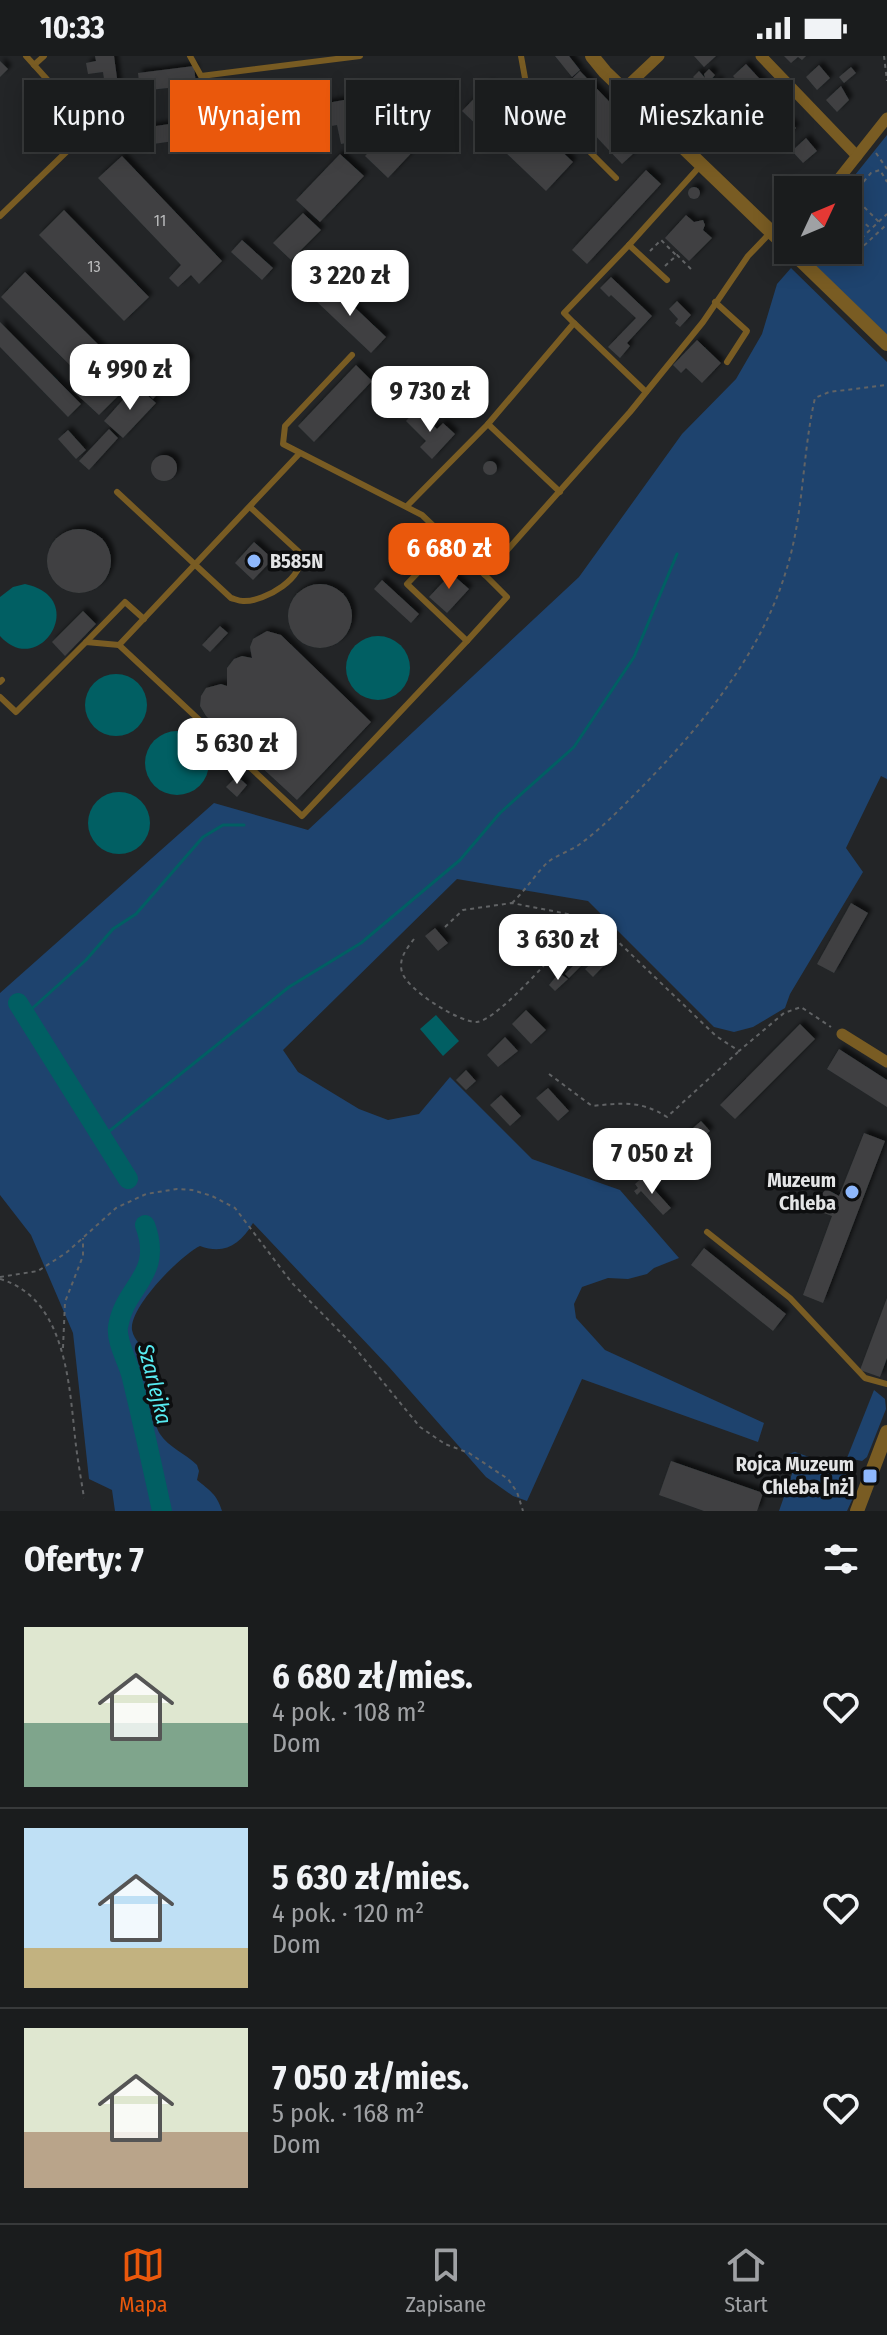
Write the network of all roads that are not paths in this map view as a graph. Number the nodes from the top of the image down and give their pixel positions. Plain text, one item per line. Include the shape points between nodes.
1 (26, 56) edge
2 (44, 56) edge
3 (190, 56) edge
4 (360, 56) edge
5 (521, 56) edge
6 (592, 56) edge
7 (659, 56) edge
8 (761, 56) edge
9 (34, 65) junction
10 (615, 80) edge
11 (634, 80) edge
12 (887, 118) edge
13 (688, 152) edge
14 (857, 156) junction
15 (701, 165) junction
16 (841, 176) edge
17 (616, 178) dead end
18 (0, 216) edge
19 (771, 232) junction
20 (774, 235) edge
21 (629, 245) junction
22 (805, 264) edge
23 (667, 280) dead end
24 (715, 302) junction
25 (574, 323) junction
26 (887, 344) edge
27 (352, 355) dead end
28 (727, 362) dead end
29 (646, 392) junction
30 (488, 424) junction
31 (299, 454) junction
32 (117, 492) dead end
33 (560, 492) junction
34 (407, 506) junction
35 (250, 507) junction
36 (449, 540) junction
37 (196, 565) junction
38 (485, 575) junction
39 (144, 619) junction
40 (467, 641) junction
41 (86, 642) junction
42 (119, 645) junction
43 (0, 697) edge
44 (842, 1034) road end
45 (887, 1062) edge
46 (707, 1232) dead end
47 (887, 1384) edge
48 (887, 1432) edge
49 (857, 1511) edge

1 - 9 lane
2 - 9 lane
3 - 4 lane via 201,76
5 - 17 lane via 527,89
6 - 10 street
7 - 11 street
8 - 14 street
9 - 18 lane via 88,131
12 - 14 street
13 - 15 street
14 - 16 street
15 - 19 street
15 - 21 lane
19 - 20 street
19 - 24 lane
21 - 23 lane
21 - 25 lane via 564,313
22 - 26 street
24 - 28 lane via 747,331
24 - 29 lane
25 - 29 lane
25 - 30 lane
27 - 31 lane via 285,426 283,444
29 - 33 lane
30 - 33 lane
30 - 34 lane
31 - 34 lane
31 - 35 lane
32 - 37 lane
33 - 38 lane
34 - 36 lane
35 - 37 lane
35 - 37 lane via 300,553 300,569 284,587 246,602 231,598
36 - 38 lane
36 - 40 lane via 407,584
37 - 39 lane
38 - 40 lane via 507,597
39 - 41 lane via 125,602
39 - 42 lane
40 - 42 lane via 302,816
41 - 42 lane
41 - 43 lane via 16,712
44 - 45 street
46 - 47 lane via 790,1298 865,1378
48 - 49 street

